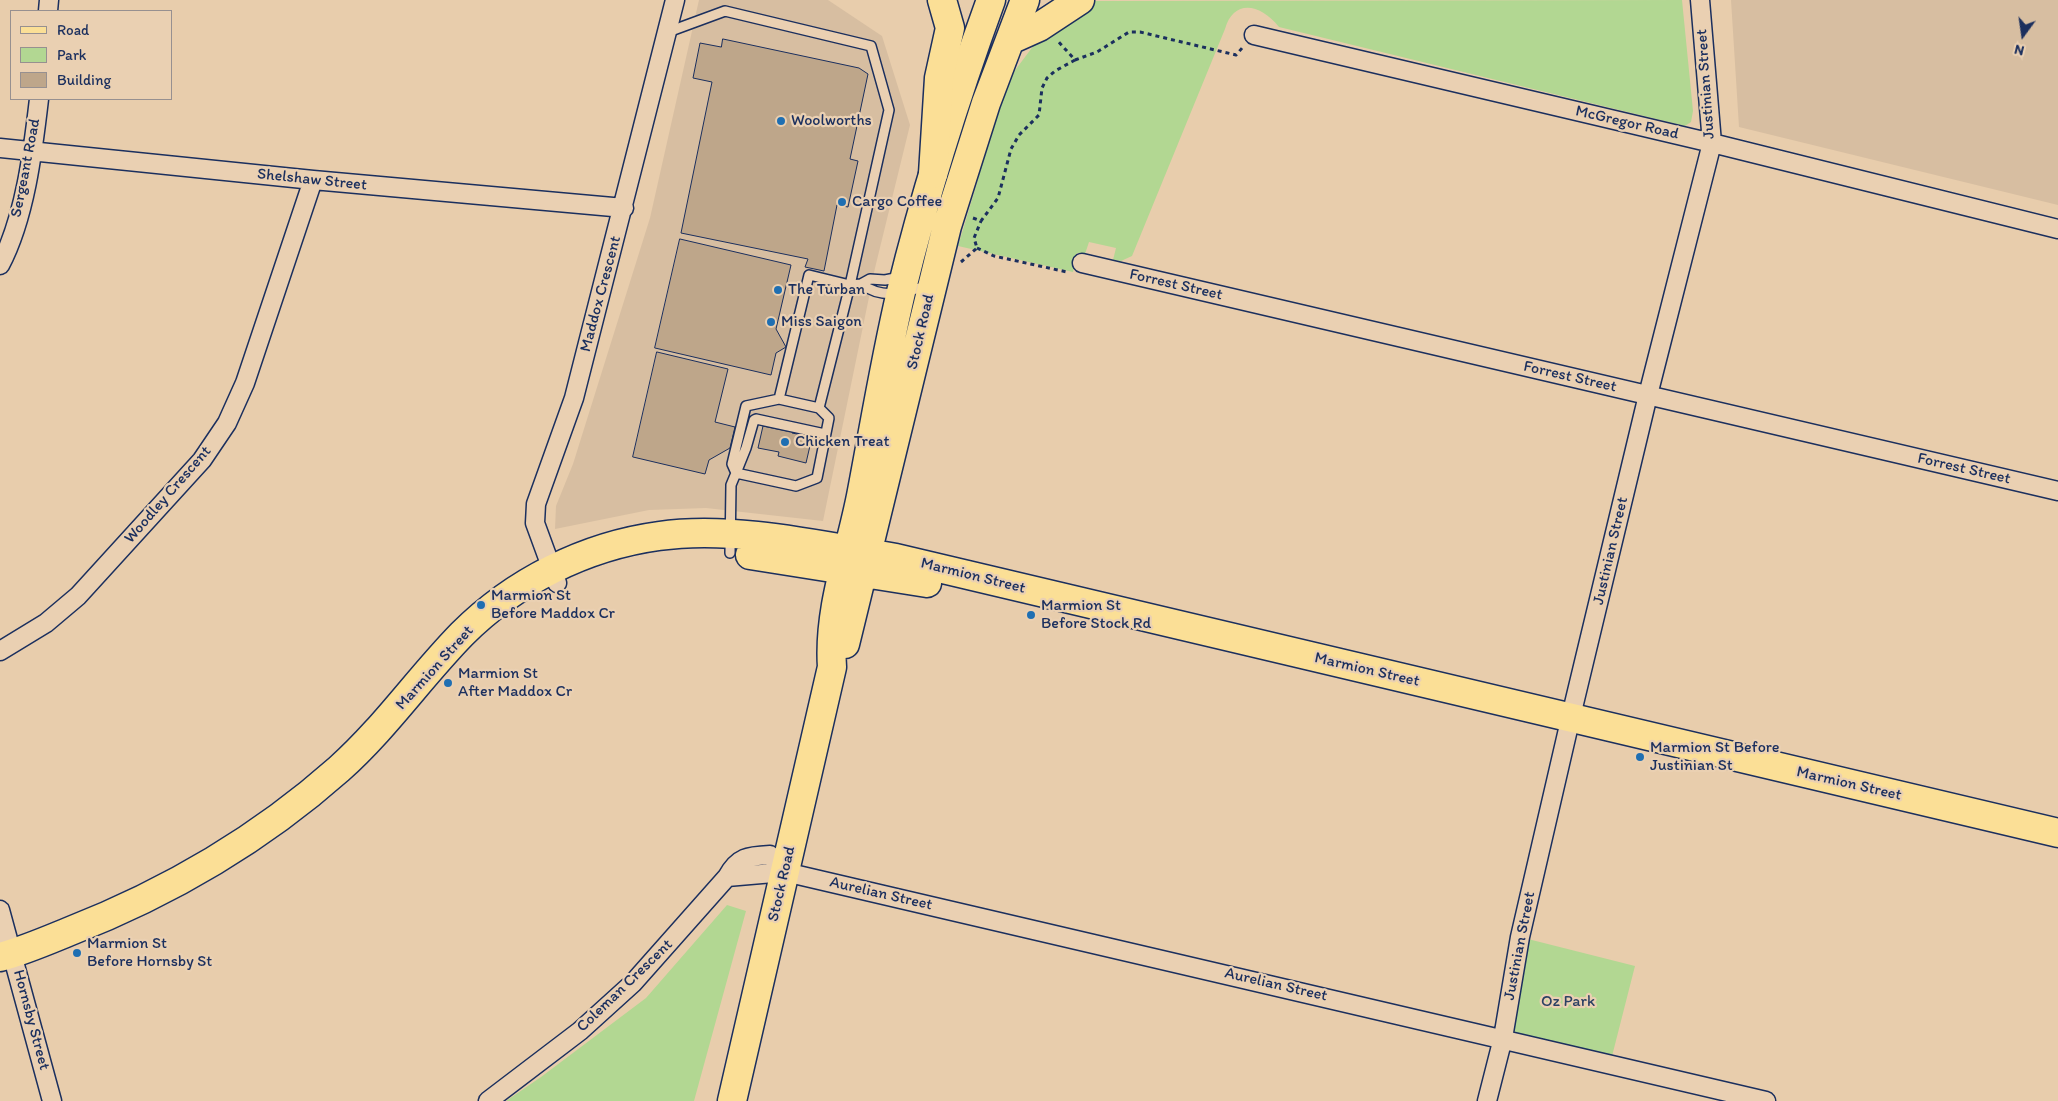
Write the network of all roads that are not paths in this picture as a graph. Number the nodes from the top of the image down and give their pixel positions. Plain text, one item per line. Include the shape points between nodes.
1 (676, 0) edge
2 (942, 0) edge
3 (991, 0) edge
4 (1025, 0) edge
5 (1080, 0) edge
6 (1700, 0) edge
7 (668, 32) junction
8 (1254, 35) road end
9 (1010, 40) junction
10 (39, 100) edge
11 (1712, 142) junction
12 (0, 148) edge
13 (33, 151) junction
14 (933, 174) junction
15 (313, 180) junction
16 (624, 208) junction
17 (2058, 229) edge
18 (1082, 263) road end
19 (0, 265) edge
20 (850, 284) junction
21 (861, 284) junction
22 (932, 284) junction
23 (903, 285) junction
24 (1648, 395) junction
25 (779, 399) junction
26 (819, 408) junction
27 (826, 434) junction
28 (736, 473) junction
29 (2058, 491) edge
30 (730, 544) junction
31 (856, 561) junction
32 (554, 576) junction
33 (0, 651) edge
34 (1569, 725) junction
35 (2058, 833) edge
36 (2058, 848) edge
37 (785, 872) junction
38 (0, 910) edge
39 (7, 962) edge
40 (1502, 1038) junction
41 (52, 1101) edge
42 (488, 1101) edge
43 (732, 1101) edge
44 (1487, 1101) edge
45 (1766, 1101) edge

1 - 7 street, Maddox Crescent
2 - 14 main road via 950,28 939,78
3 - 14 main road, Stock Road
4 - 9 main road, Stock Road
5 - 9 main road via 1039,27
6 - 11 street, Justinian Street
7 - 16 street, Maddox Crescent
7 - 20 lane via 725,11 871,46 889,110
8 - 11 street, McGregor Road
9 - 22 main road, Stock Road via 956,194
10 - 13 street, Sergeant Road
11 - 17 street, McGregor Road
11 - 24 street, Justinian Street
12 - 13 street, Shelshaw Street
13 - 15 street, Shelshaw Street
13 - 19 street, Sergeant Road via 20,211
14 - 23 main road, Stock Road
15 - 16 street, Shelshaw Street
15 - 33 street, Woodley Crescent via 245,383 227,423 202,460 78,596 46,623
16 - 32 street, Maddox Crescent via 574,398 536,504 535,523
18 - 24 street, Forrest Street
20 - 21 lane
20 - 25 lane via 809,275
20 - 26 lane
21 - 23 lane via 870,279
21 - 23 lane via 882,294
22 - 23 lane
22 - 31 main road, Stock Road
23 - 31 main road, Stock Road
24 - 29 street, Forrest Street
24 - 34 street, Justinian Street
25 - 26 lane
25 - 28 lane via 746,406 732,464
26 - 27 lane via 829,418
27 - 28 lane via 817,478 796,486
27 - 28 lane via 754,420
28 - 30 lane via 730,485
30 - 31 main road, Marmion Street
30 - 32 main road, Marmion Street via 659,536 600,550
31 - 34 main road, Marmion Street via 942,585
31 - 37 main road, Stock Road via 830,639 832,666
32 - 39 main road, Marmion Street via 491,607 461,635 384,725 287,813 240,846 175,884
34 - 35 main road, Marmion Street
34 - 36 main road, Marmion Street
34 - 40 street, Justinian Street via 1520,937
37 - 40 street, Aurelian Street
37 - 42 street, Coleman Crescent via 727,877 632,983 580,1031
37 - 43 main road, Stock Road
38 - 39 street, Hornsby Street
39 - 41 street, Hornsby Street
40 - 44 street, Justinian Street
40 - 45 street, Aurelian Street

